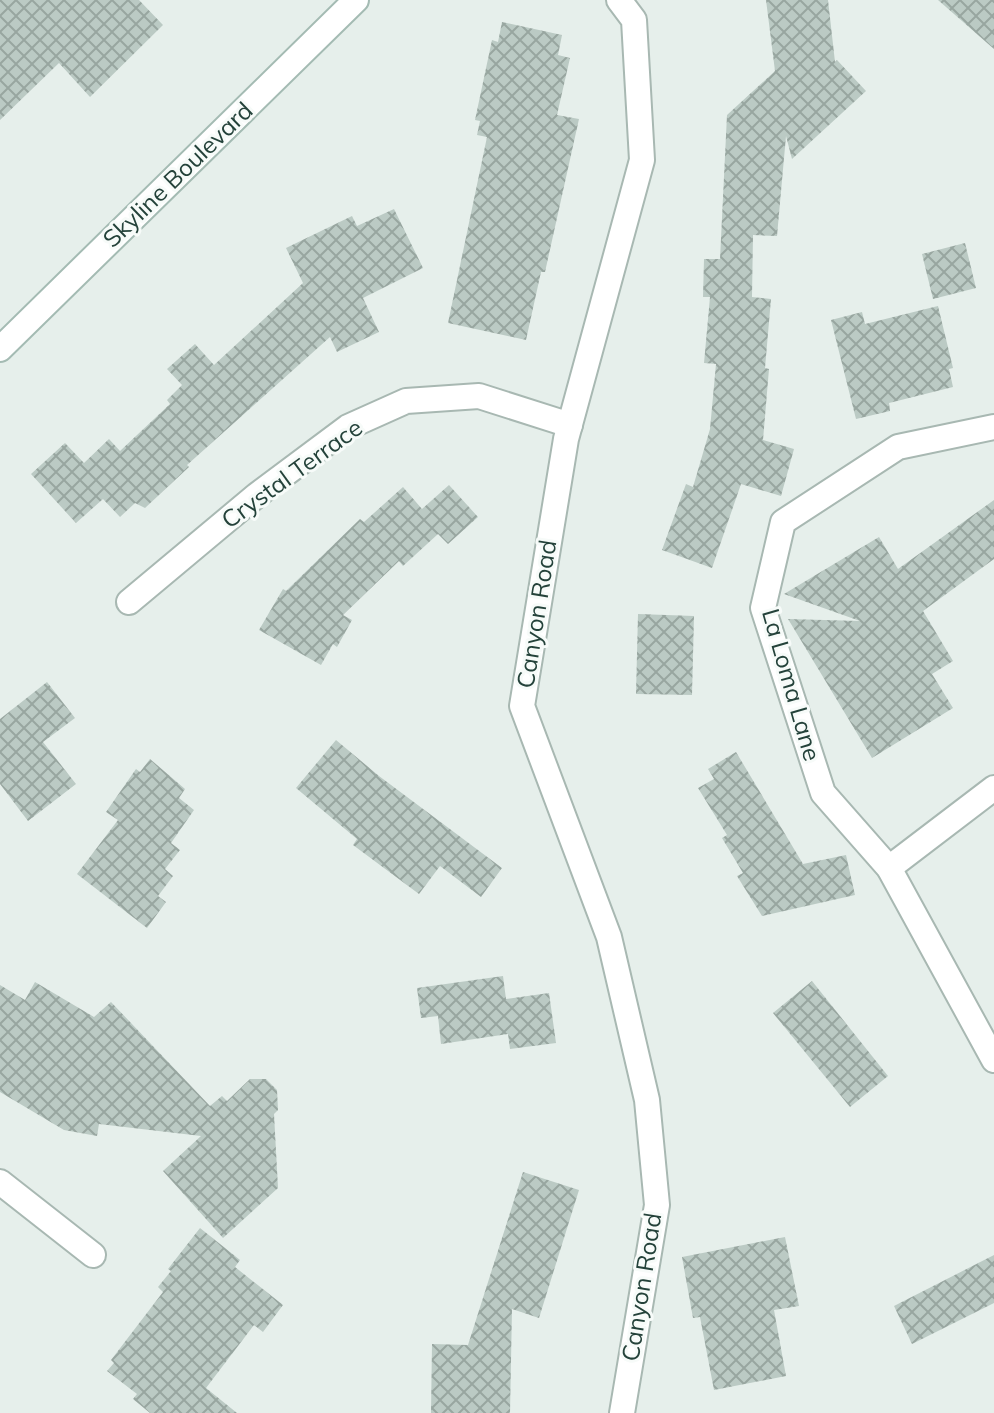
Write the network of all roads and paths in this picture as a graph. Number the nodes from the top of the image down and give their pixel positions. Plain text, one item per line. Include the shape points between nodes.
1 (356, 0) edge
2 (619, 0) edge
3 (0, 349) edge
4 (570, 425) junction
5 (994, 427) edge
6 (129, 602) dead end
7 (994, 788) edge
8 (889, 868) junction
9 (994, 1060) edge
10 (0, 1182) edge
11 (93, 1255) dead end
12 (622, 1413) edge

1 - 3 street, Skyline Boulevard
2 - 4 street, Canyon Road via 634,20 642,160
4 - 6 street, Crystal Terrace via 479,396 406,401 348,427
4 - 12 street, Canyon Road via 522,706 609,937 647,1100 657,1205
5 - 8 street, La Loma Lane via 898,447 783,522 763,608 823,793
7 - 8 street
8 - 9 street, La Loma Lane
10 - 11 street

